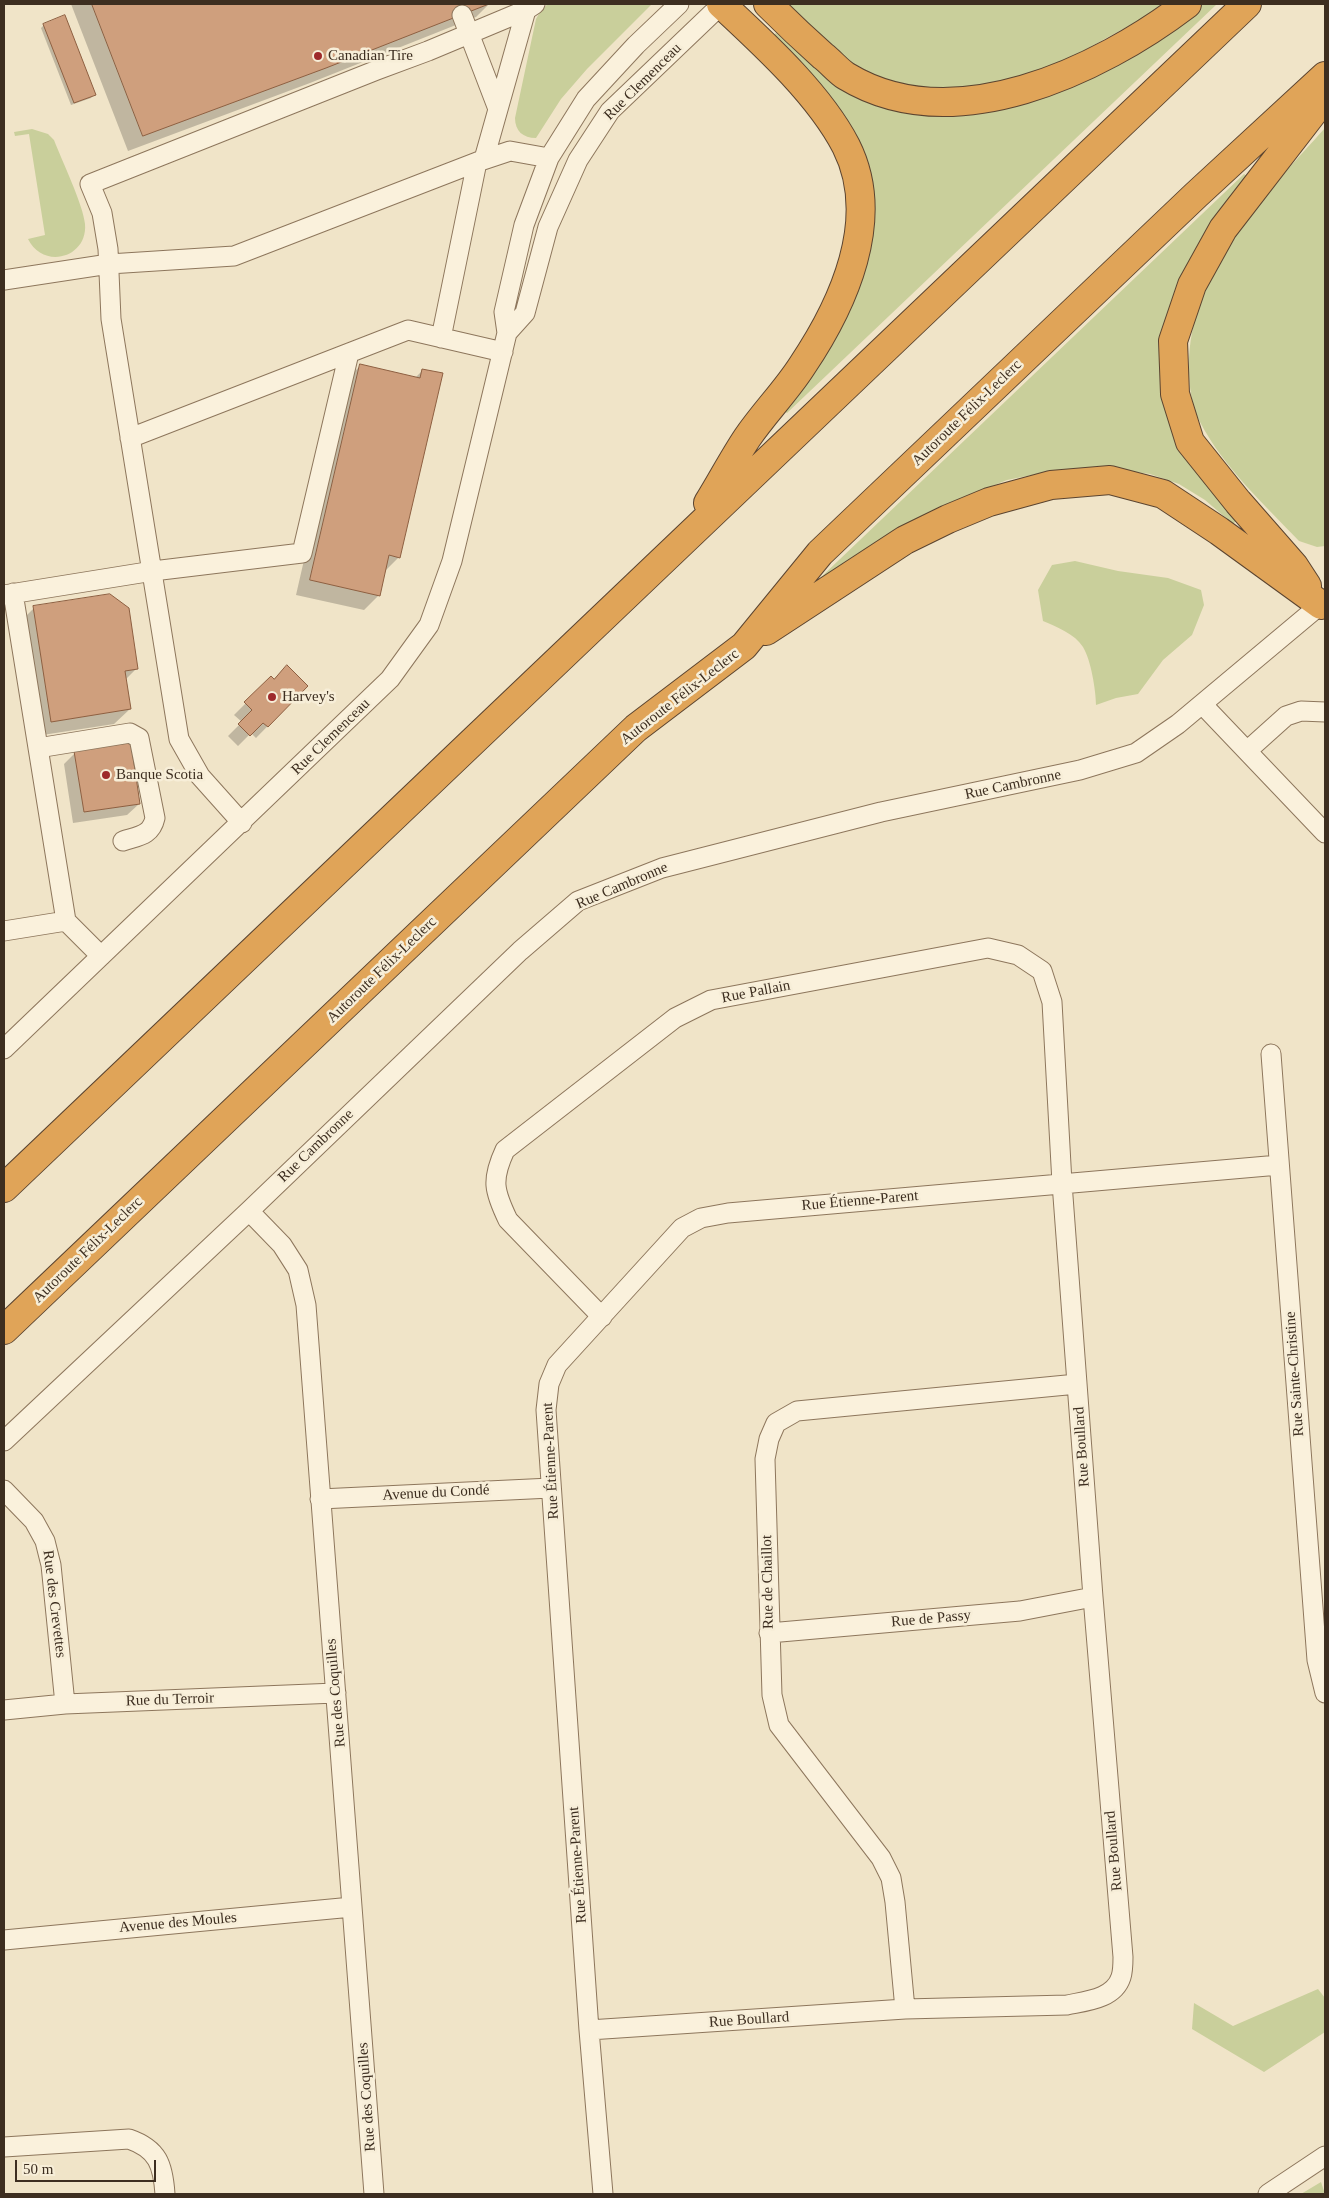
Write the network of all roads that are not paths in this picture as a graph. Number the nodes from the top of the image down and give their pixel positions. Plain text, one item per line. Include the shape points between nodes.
1 (679, 4) edge
2 (721, 4) edge
3 (768, 4) edge
4 (1187, 4) edge
5 (1247, 4) edge
6 (531, 7) edge
7 (462, 15) dead end
8 (469, 33) junction
9 (1325, 76) edge
10 (1325, 97) edge
11 (498, 109) junction
12 (549, 158) junction
13 (481, 160) junction
14 (109, 264) junction
15 (4, 280) edge
16 (507, 333) junction
17 (441, 338) junction
18 (503, 352) junction
19 (349, 353) junction
20 (130, 438) junction
21 (688, 536) junction
22 (153, 571) junction
23 (9, 594) edge
24 (1324, 606) edge
25 (744, 646) junction
26 (1202, 704) junction
27 (1325, 712) edge
28 (38, 748) junction
29 (1247, 751) junction
30 (242, 823) junction
31 (1325, 833) edge
32 (123, 841) dead end
33 (66, 921) junction
34 (4, 931) edge
35 (101, 956) junction
36 (4, 1049) edge
37 (1271, 1054) dead end
38 (1279, 1165) junction
39 (1062, 1183) junction
40 (4, 1188) edge
41 (249, 1211) junction
42 (602, 1317) junction
43 (4, 1330) edge
44 (1077, 1384) junction
45 (4, 1441) edge
46 (552, 1488) junction
47 (4, 1490) edge
48 (320, 1499) junction
49 (1093, 1597) junction
50 (769, 1633) junction
51 (336, 1693) junction
52 (1325, 1694) edge
53 (65, 1704) junction
54 (4, 1710) edge
55 (352, 1907) junction
56 (4, 1940) edge
57 (905, 2009) junction
58 (589, 2030) junction
59 (4, 2147) edge
60 (1325, 2156) edge
61 (165, 2194) edge
62 (374, 2194) edge
63 (603, 2194) edge
64 (1268, 2194) edge

1 - 12 street, Rue Clemenceau via 586,99
2 - 16 street, Rue Clemenceau via 610,112 578,160 548,227 525,312
2 - 21 highway via 778,58 834,127 846,148 858,184 860,228 841,299 823,334 802,367 747,438
3 - 4 highway via 845,76 901,97 956,102 1024,90 1060,76 1132,41
5 - 21 highway
6 - 8 street
6 - 11 street
7 - 8 street
8 - 11 street
8 - 14 street via 90,184 102,213
9 - 25 highway, Autoroute Félix-Leclerc via 820,553
10 - 24 highway via 1223,229 1192,285 1173,341 1175,394 1190,442
11 - 13 street
12 - 13 street via 510,151
12 - 16 street, Rue Clemenceau via 524,225 504,312
13 - 14 street via 234,256
13 - 17 street
14 - 15 street
14 - 20 street via 111,319
16 - 18 street, Rue Clemenceau
17 - 18 street
17 - 19 street via 408,330
18 - 30 street, Rue Clemenceau via 452,561 430,625 390,679
19 - 20 street
19 - 22 street via 302,553
20 - 22 street
21 - 40 highway
22 - 23 street
22 - 30 street via 180,739 200,776
23 - 28 street
24 - 25 highway via 1163,494 1110,480 1051,484 989,502 906,540
24 - 26 street, Rue Cambronne
25 - 43 highway, Autoroute Félix-Leclerc via 636,728
26 - 29 street
26 - 41 street, Rue Cambronne via 1136,753 1080,770 881,812 662,868 578,901 520,951
27 - 29 street via 1301,711 1286,716
28 - 32 street via 130,733 139,738 153,827 147,833
28 - 33 street
29 - 31 street
30 - 35 street, Rue Clemenceau
33 - 34 street
33 - 35 street
35 - 36 street, Rue Clemenceau
37 - 38 street, Rue Sainte-Christine
38 - 39 street, Rue Étienne-Parent
38 - 52 street, Rue Sainte-Christine via 1317,1650
39 - 42 street, Rue Étienne-Parent via 701,1218 682,1228
39 - 42 street, Rue Pallain via 1052,1002 1042,971 1018,955 988,948 711,1000 675,1018 505,1150 497,1168 498,1200 508,1220
39 - 44 street, Rue Boullard
41 - 45 street, Rue Cambronne
41 - 48 street, Rue des Coquilles via 282,1245 298,1270 306,1305
42 - 46 street, Rue Étienne-Parent via 557,1365 549,1384 546,1410
44 - 49 street, Rue Boullard
44 - 50 street, Rue de Chaillot via 797,1411 776,1424 764,1458
46 - 48 street, Avenue du Condé
46 - 58 street, Rue Étienne-Parent
47 - 53 street, Rue des Crevettes via 34,1522 45,1541 51,1565
48 - 51 street, Rue des Coquilles
49 - 50 street, Rue de Passy via 1020,1611
49 - 57 street, Rue Boullard via 1124,1958 1121,1978 1111,1992 1067,2005
50 - 57 street, Rue de Chaillot via 772,1695 778,1725 881,1858 891,1878
51 - 53 street, Rue du Terroir
51 - 55 street, Rue des Coquilles
53 - 54 street, Rue du Terroir
55 - 56 street, Avenue des Moules
55 - 62 street, Rue des Coquilles
57 - 58 street, Rue Boullard
58 - 63 street, Rue Étienne-Parent
59 - 61 street via 129,2139 145,2145 155,2154
60 - 64 street

